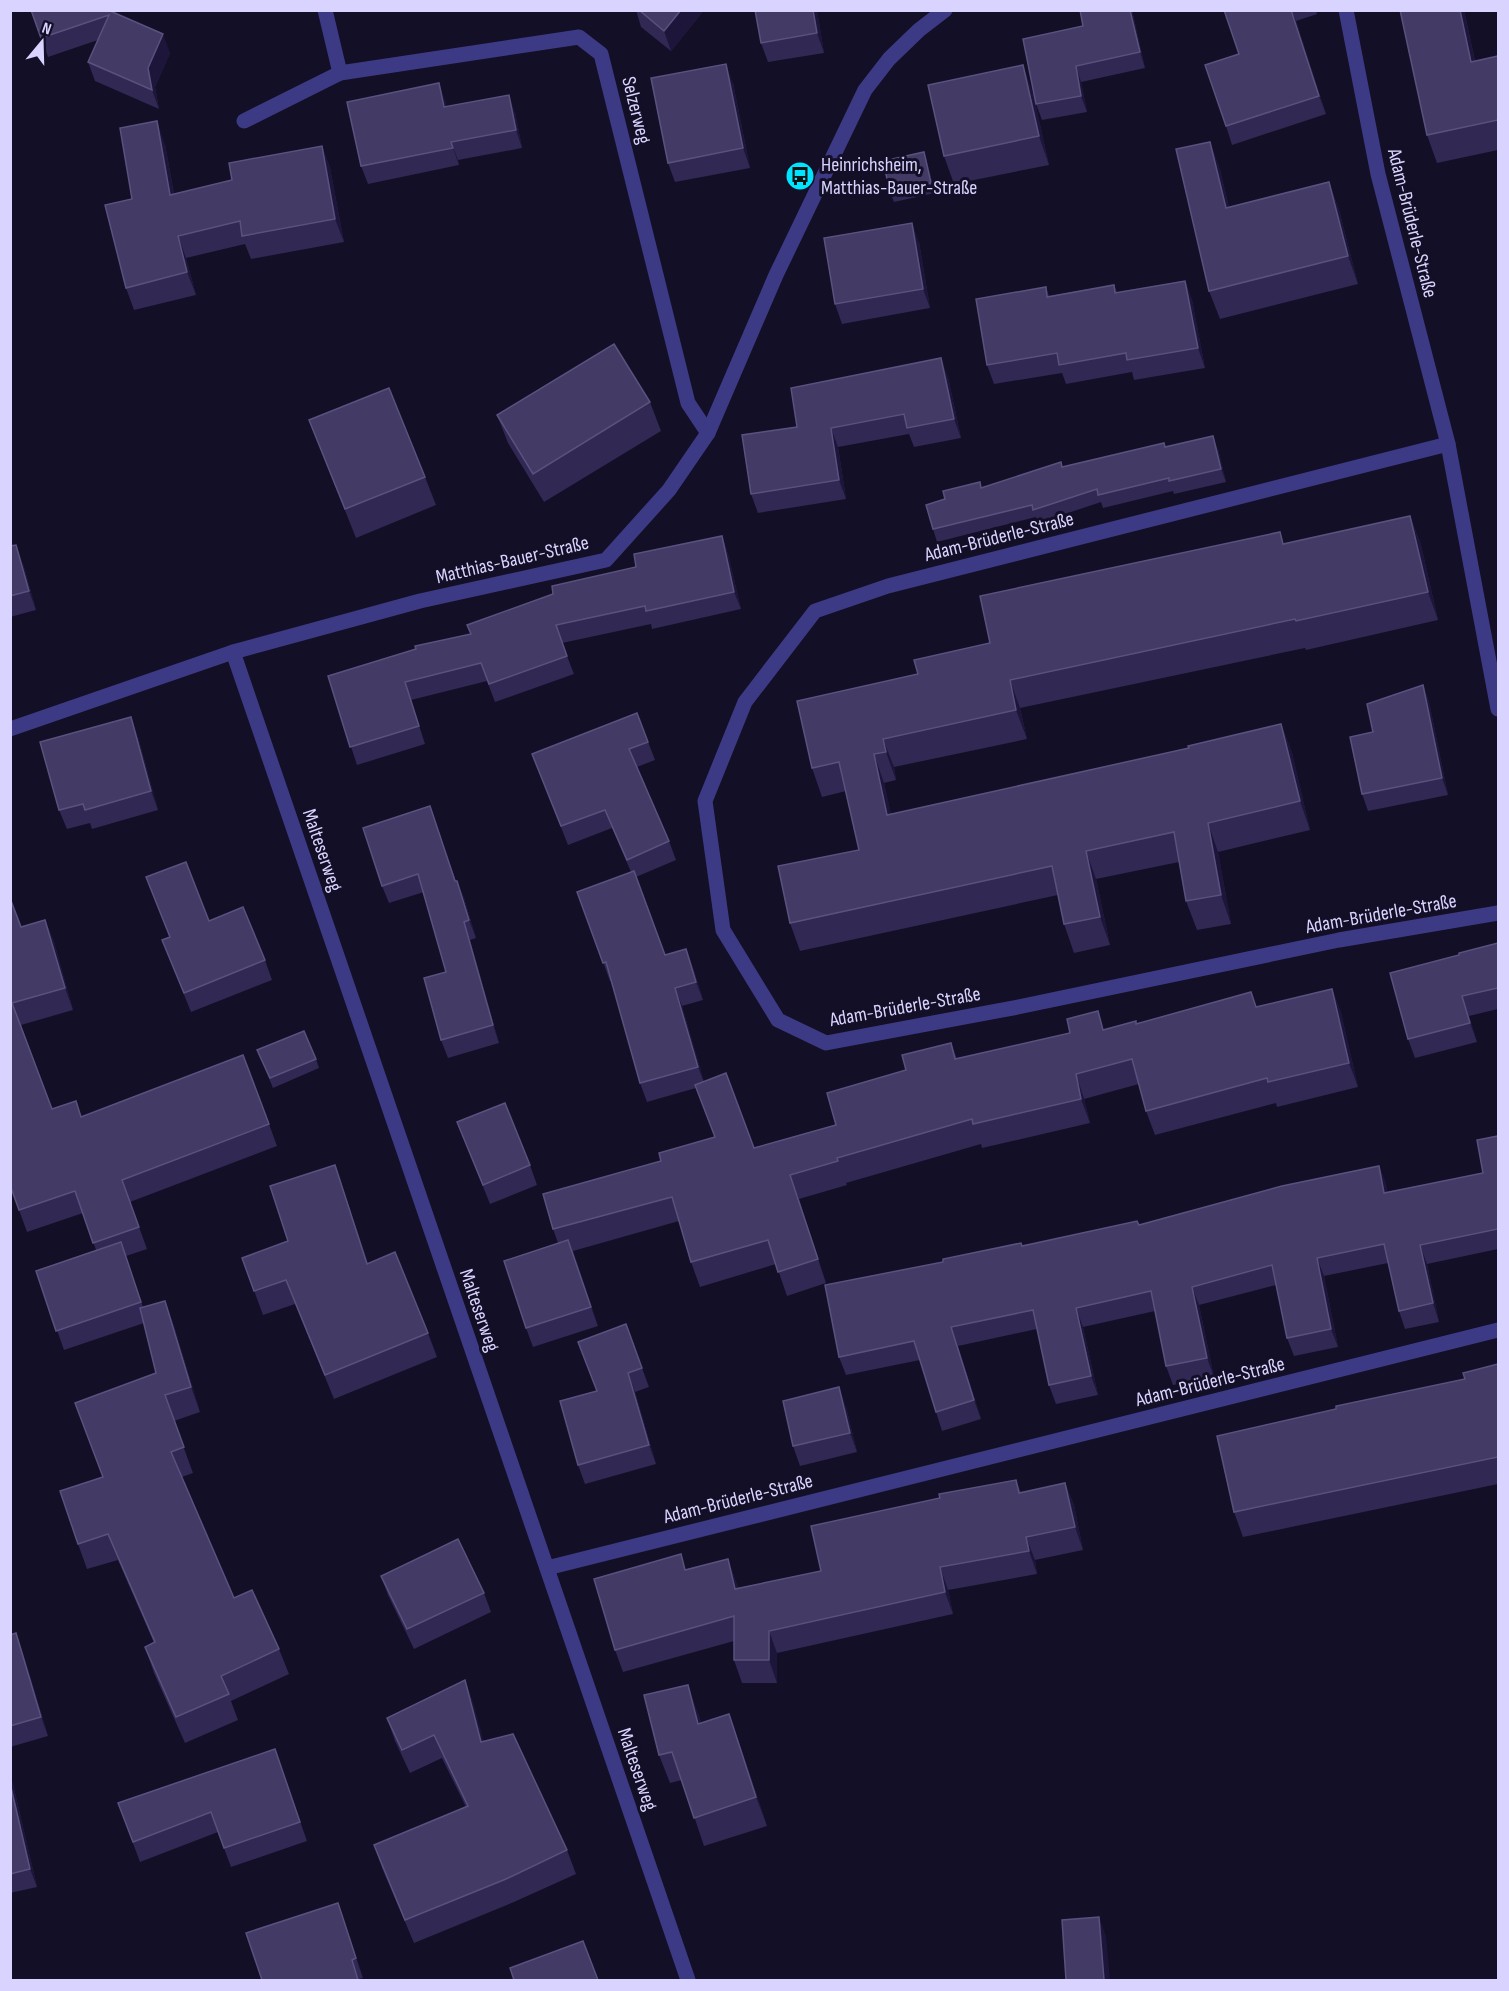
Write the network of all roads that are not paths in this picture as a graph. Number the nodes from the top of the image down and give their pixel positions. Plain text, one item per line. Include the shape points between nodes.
1 (325, 10) edge
2 (945, 10) edge
3 (1346, 10) edge
4 (340, 73) junction
5 (244, 121) dead end
6 (708, 433) junction
7 (1448, 444) junction
8 (233, 652) junction
9 (1498, 710) edge
10 (10, 729) edge
11 (1498, 913) edge
12 (1498, 1330) edge
13 (547, 1568) junction
14 (688, 1980) edge

1 - 4 street
2 - 6 street, Matthias-Bauer-Straße via 889,59 865,90 776,275
3 - 7 street, Adam-Brüderle-Straße via 1378,174
4 - 5 street, Selzerweg
4 - 6 street, Selzerweg via 579,37 601,54 688,403
6 - 8 street, Matthias-Bauer-Straße via 669,490 606,560 420,601
7 - 9 street, Adam-Brüderle-Straße
7 - 11 street, Adam-Brüderle-Straße via 898,584 815,611 745,702 705,801 723,930 778,1020 826,1043 1339,940
8 - 10 street, Matthias-Bauer-Straße
8 - 13 street, Malteserweg
12 - 13 street, Adam-Brüderle-Straße
13 - 14 street, Malteserweg

